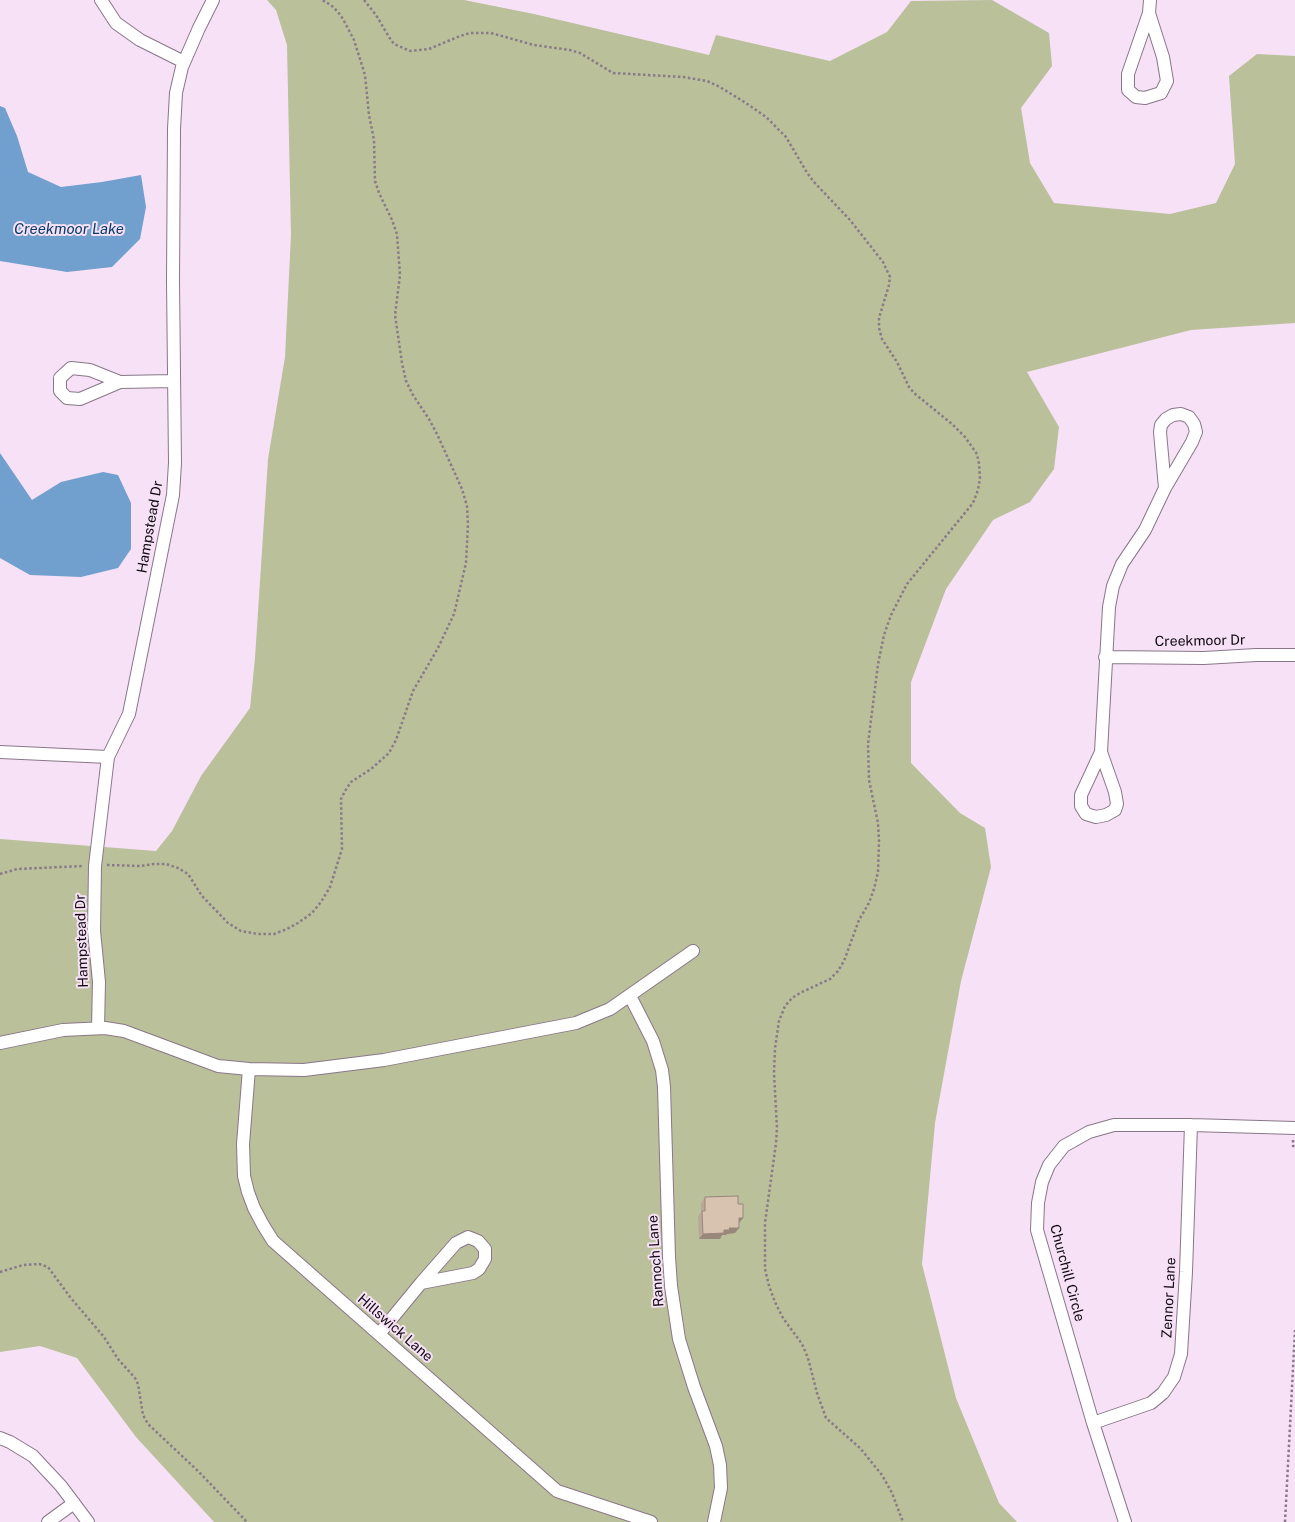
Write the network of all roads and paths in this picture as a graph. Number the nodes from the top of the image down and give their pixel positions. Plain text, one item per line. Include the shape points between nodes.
1 (101, 0) edge
2 (110, 0) edge
3 (212, 0) edge
4 (322, 0) edge
5 (364, 0) edge
6 (1150, 6) edge
7 (111, 16) junction
8 (184, 62) junction
9 (174, 381) junction
10 (120, 382) dead end
11 (1164, 488) junction
12 (1295, 655) edge
13 (1105, 657) junction
14 (0, 752) edge
15 (1101, 752) junction
16 (108, 757) junction
17 (95, 866) junction
18 (0, 874) edge
19 (693, 951) dead end
20 (630, 996) junction
21 (98, 1028) junction
22 (0, 1043) edge
23 (249, 1069) junction
24 (1190, 1125) junction
25 (1295, 1128) edge
26 (0, 1272) edge
27 (421, 1283) junction
28 (1295, 1330) edge
29 (379, 1334) junction
30 (1093, 1422) junction
31 (0, 1438) edge
32 (74, 1503) junction
33 (48, 1522) edge
34 (88, 1522) edge
35 (248, 1522) edge
36 (651, 1522) edge
37 (714, 1522) edge
38 (903, 1522) edge
39 (1125, 1522) edge
40 (1285, 1522) edge

1 - 7 street
2 - 7 street
3 - 8 street, Hampstead Dr
4 - 17 path via 343,19 354,40 365,75 374,140 375,181 397,234 400,275 395,315 406,381 430,419 467,506 466,563 454,614 413,691 389,753 345,790 341,800 342,849 330,887 312,913 298,923 274,934 241,931 228,923 202,896 188,874 178,868 166,864
5 - 38 path via 394,44 410,51 429,49 460,36 491,33 580,53 613,73 707,81 760,112 786,137 813,181 883,262 890,277 879,318 882,339 914,394 952,424 976,454 980,478 973,503 908,584 884,635 868,744 869,780 879,841 874,889 838,972 800,992 785,1006 775,1048 777,1128 764,1223 764,1261 769,1286 783,1318 802,1344 826,1418 860,1448 882,1475
6 - 6 street via 1128,74 1128,90 1136,97 1145,98 1162,93 1167,81
7 - 8 street via 140,40
8 - 9 street, Hampstead Dr via 176,93 174,129
9 - 10 street
9 - 16 street, Hampstead Dr via 173,496 129,714
11 - 11 street via 1196,432 1189,417 1181,414 1173,415 1161,425
11 - 13 street via 1112,586
12 - 13 street, Creekmoor Dr
13 - 15 street
14 - 16 street
15 - 15 street via 1081,795 1081,806 1086,814 1096,817 1106,816 1117,804
16 - 17 street, Hampstead Dr
17 - 18 path via 17,869
17 - 21 street, Hampstead Dr
19 - 20 street
20 - 23 street via 610,1009 576,1023 545,1030 375,1061 304,1070
20 - 37 street, Rannoch Lane via 653,1041 662,1070 671,1286 679,1339 720,1465
21 - 22 street via 63,1030
21 - 23 street via 124,1031 218,1066
23 - 29 street, Hillswick Lane via 244,1176 262,1226 273,1241
24 - 25 street, Churchill Circle
24 - 30 street, Zennor Lane via 1181,1354 1174,1377 1151,1403
24 - 30 street, Churchill Circle via 1114,1125 1088,1132 1064,1146 1048,1165 1042,1182 1037,1230
26 - 35 path via 23,1265 48,1267 135,1378 148,1424
27 - 27 street via 473,1273 485,1259 485,1249 468,1237 456,1243
27 - 29 street
28 - 40 path
29 - 36 street, Hillswick Lane via 557,1491
30 - 39 street, Churchill Circle
31 - 32 street via 33,1456
32 - 33 street
32 - 34 street

